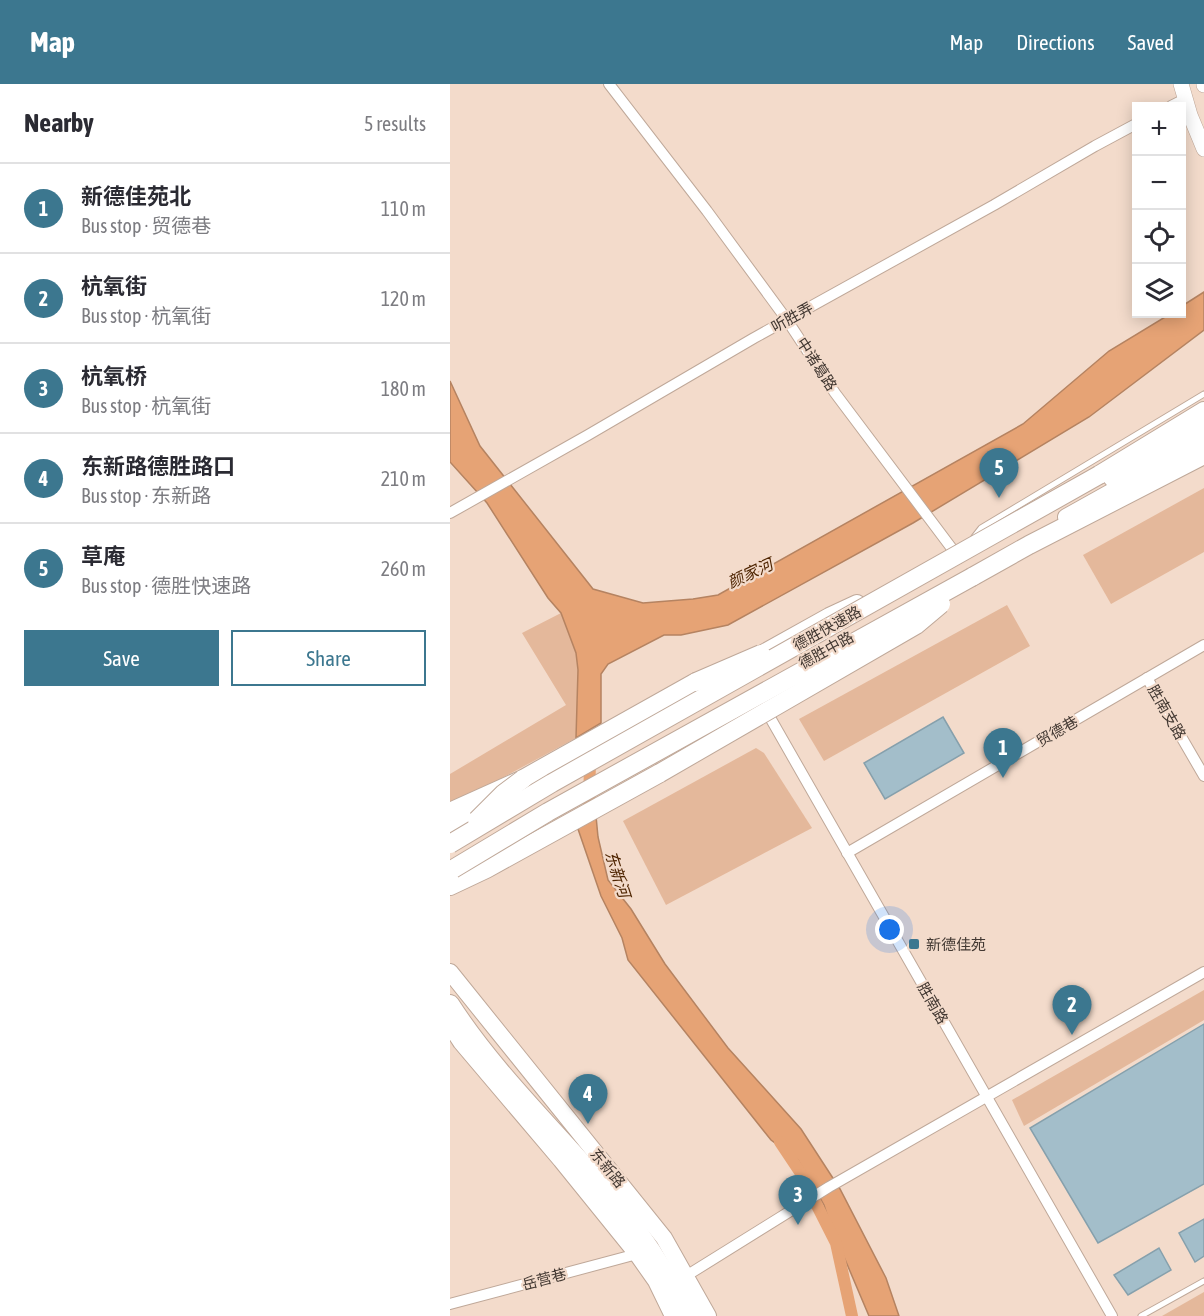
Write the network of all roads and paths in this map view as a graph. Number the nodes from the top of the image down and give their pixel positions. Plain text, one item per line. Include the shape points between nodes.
1 (609, 84) edge
2 (1181, 84) edge
3 (1185, 99) junction
4 (1179, 102) edge
5 (1132, 127) edge
6 (1204, 149) edge
7 (788, 320) junction
8 (1204, 394) edge
9 (1204, 411) edge
10 (1204, 424) edge
11 (1204, 440) edge
12 (1204, 455) edge
13 (450, 513) edge
14 (959, 558) junction
15 (972, 577) junction
16 (846, 618) junction
17 (1204, 645) edge
18 (1147, 678) junction
19 (755, 690) junction
20 (1204, 776) edge
21 (523, 779) junction
22 (450, 812) edge
23 (450, 830) edge
24 (450, 844) edge
25 (450, 849) edge
26 (847, 853) junction
27 (450, 864) edge
28 (450, 872) edge
29 (450, 886) edge
30 (450, 972) edge
31 (1204, 972) edge
32 (450, 1004) edge
33 (450, 1020) edge
34 (450, 1025) edge
35 (474, 1036) junction
36 (986, 1096) junction
37 (638, 1254) junction
38 (686, 1276) junction
39 (1204, 1281) edge
40 (450, 1304) edge
41 (673, 1316) edge
42 (690, 1316) edge
43 (708, 1316) edge
44 (1112, 1316) edge
45 (1141, 1316) edge

1 - 7 street, 中诸葛路
2 - 3 main road
3 - 4 street
3 - 6 main road
5 - 7 street, 听胜弄
7 - 13 street, 听胜弄
7 - 14 street, 中诸葛路 via 835,393
8 - 14 lane via 981,528
9 - 16 highway, 德胜快速路, bridge
10 - 14 main road, 德胜中路 via 1103,484
11 - 19 main road, 德胜中路
12 - 15 highway, 德胜快速路
14 - 23 main road, 德胜中路 via 829,616
15 - 28 highway, 德胜快速路, bridge via 548,812
15 - 29 highway, bridge via 916,625 660,773
16 - 21 highway, bridge via 696,682
16 - 24 highway, 德胜快速路, bridge
17 - 18 street, 贸德巷
18 - 20 street, 胜南支路
18 - 26 street, 贸德巷
19 - 26 street, 胜南路
19 - 27 main road, 德胜中路, bridge
21 - 22 highway, bridge
21 - 25 highway, bridge
26 - 36 street, 胜南路
30 - 38 main road, 东新路 via 664,1238
31 - 36 street
32 - 35 highway
33 - 35 highway
34 - 37 main road, 东新路
35 - 42 highway via 642,1238
36 - 38 street via 796,1206
36 - 44 street, 胜南路
37 - 40 street, 岳营巷
37 - 41 main road, 东新路
38 - 43 main road, 东新路
39 - 45 lane

